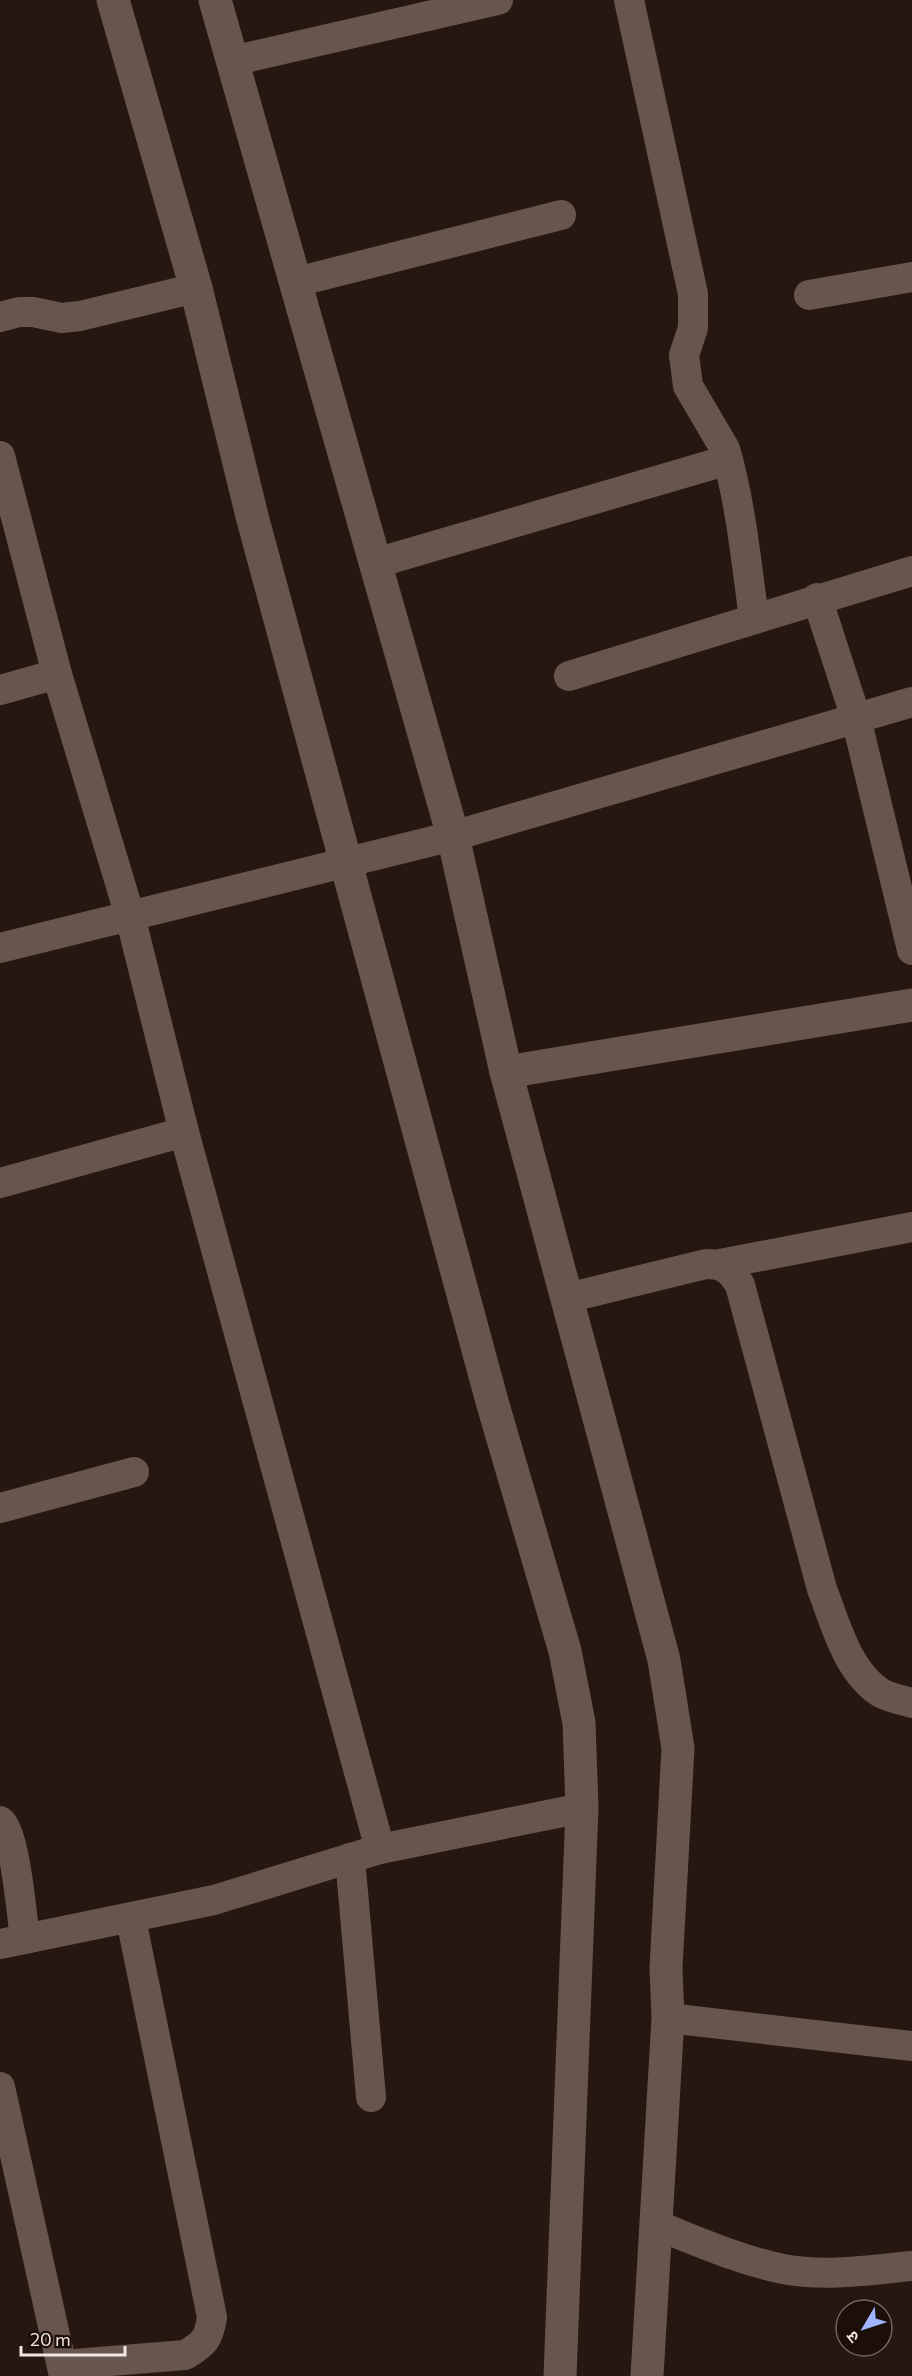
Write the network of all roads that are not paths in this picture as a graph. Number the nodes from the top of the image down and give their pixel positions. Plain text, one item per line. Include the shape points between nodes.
1 (113, 0) edge
2 (215, 0) edge
3 (498, 0) edge
4 (628, 0) edge
5 (232, 61) junction
6 (561, 215) dead end
7 (912, 277) edge
8 (296, 282) junction
9 (196, 288) junction
10 (809, 294) dead end
11 (0, 317) edge
12 (0, 456) edge
13 (728, 460) junction
14 (376, 563) junction
15 (912, 571) edge
16 (817, 598) junction
17 (754, 618) junction
18 (57, 674) junction
19 (569, 676) dead end
20 (0, 690) edge
21 (912, 702) edge
22 (856, 718) junction
23 (453, 836) junction
24 (347, 861) junction
25 (130, 916) junction
26 (0, 948) edge
27 (912, 950) edge
28 (912, 1005) edge
29 (506, 1072) junction
30 (184, 1132) junction
31 (0, 1183) edge
32 (912, 1227) edge
33 (720, 1264) junction
34 (567, 1298) junction
35 (134, 1472) dead end
36 (0, 1508) edge
37 (912, 1703) edge
38 (582, 1808) junction
39 (0, 1821) edge
40 (380, 1849) junction
41 (350, 1858) junction
42 (131, 1919) junction
43 (12, 1941) edge
44 (668, 2018) junction
45 (912, 2046) edge
46 (0, 2087) edge
47 (371, 2097) dead end
48 (656, 2225) junction
49 (912, 2266) edge
50 (63, 2371) edge
51 (560, 2376) edge
52 (647, 2376) edge

1 - 9 street
2 - 5 street
3 - 5 street
4 - 13 street via 693,294 693,328 684,355 688,386
5 - 8 street
6 - 8 street
7 - 10 street
8 - 14 street
9 - 11 street via 80,316 62,318 19,312
9 - 24 street via 253,520
12 - 18 street
13 - 14 street
13 - 17 street via 736,488
14 - 23 street
15 - 16 street
16 - 17 street
16 - 22 street
17 - 19 street
18 - 20 street
18 - 25 street
21 - 22 street
22 - 23 street
22 - 27 street
23 - 24 street
23 - 29 street
24 - 25 street
24 - 38 street via 493,1405 565,1651 579,1723
25 - 26 street
25 - 30 street
28 - 29 street
29 - 34 street
30 - 31 street
30 - 40 street
32 - 33 street
33 - 34 street via 706,1264
33 - 37 street via 732,1272 741,1286 822,1589 840,1637 859,1675 882,1694
34 - 44 street via 664,1660 678,1748 666,1968
35 - 36 street
38 - 40 street
38 - 51 street
39 - 43 street via 11,1841
40 - 41 street
41 - 42 street via 214,1900
41 - 47 street
42 - 43 street
42 - 50 street via 212,2317 210,2332 201,2346 185,2355
44 - 45 street
44 - 48 street
46 - 50 street
48 - 49 street via 730,2254 784,2269 842,2272
48 - 52 street

